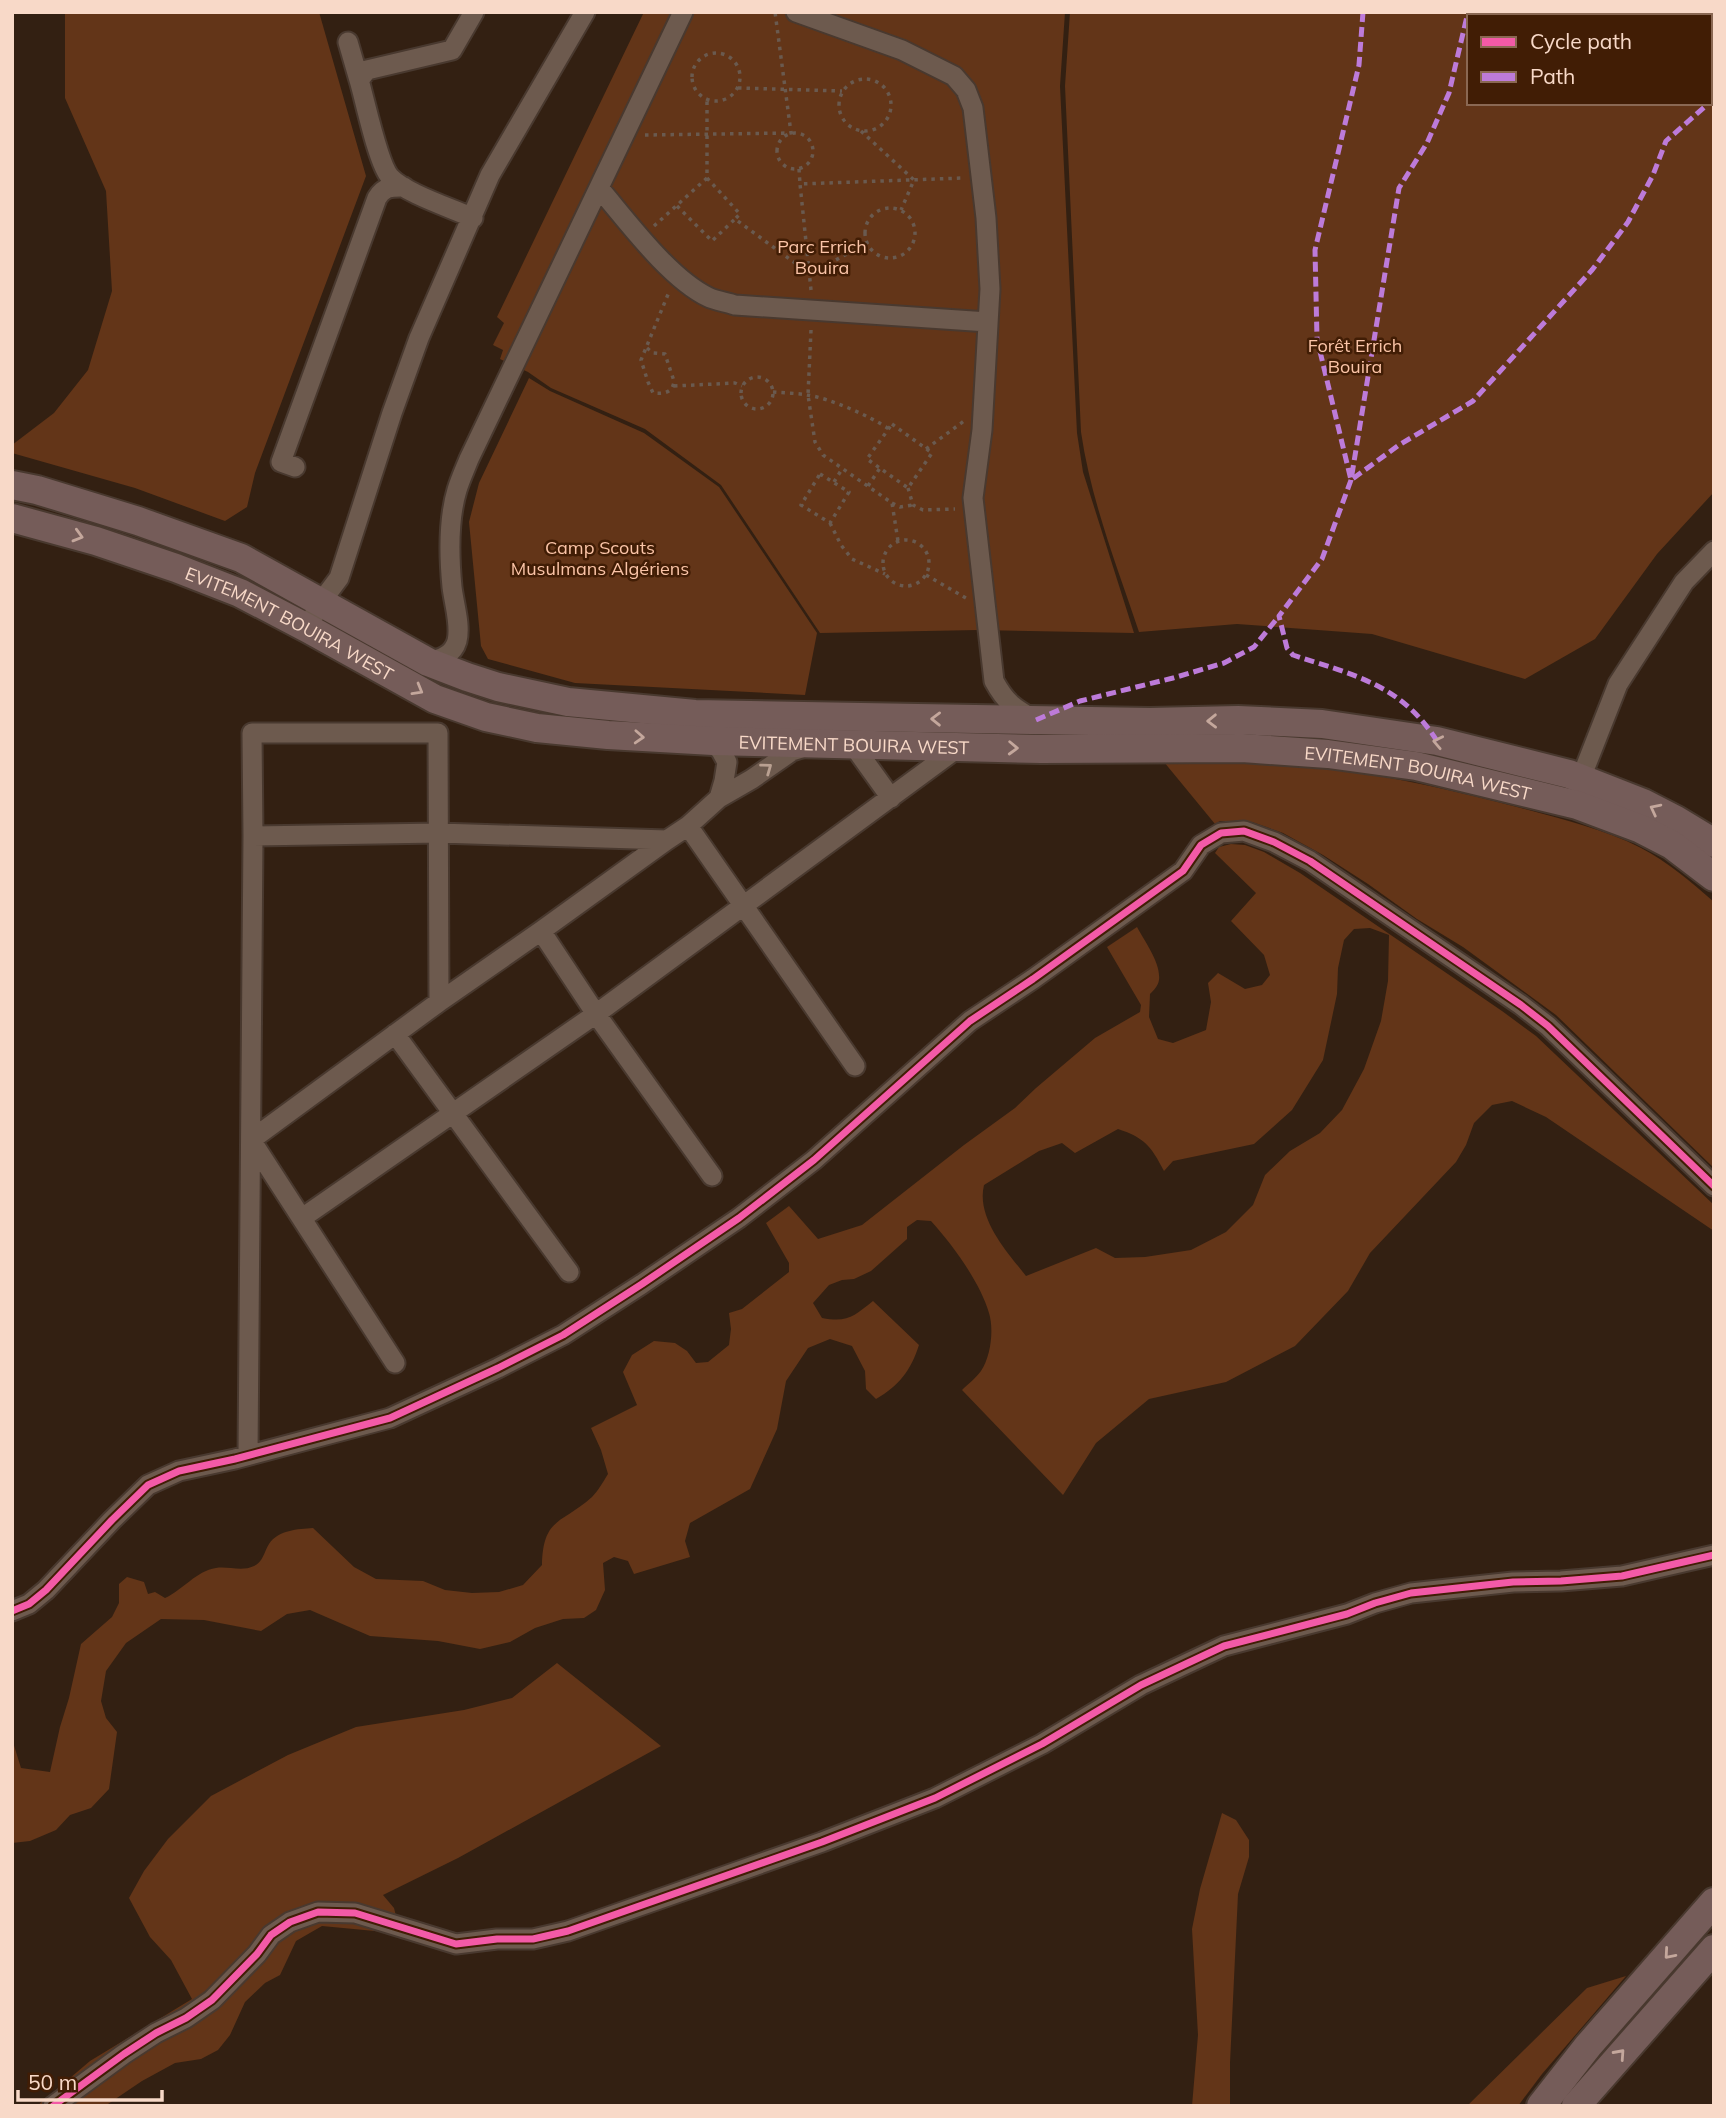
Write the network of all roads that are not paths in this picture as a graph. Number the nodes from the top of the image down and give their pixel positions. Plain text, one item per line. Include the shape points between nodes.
1 (474, 12) edge
2 (585, 12) edge
3 (683, 12) edge
4 (796, 12) edge
5 (348, 42) dead end
6 (359, 80) junction
7 (404, 187) junction
8 (599, 188) junction
9 (473, 218) junction
10 (988, 322) junction
11 (295, 467) dead end
12 (12, 485) edge
13 (12, 518) edge
14 (1714, 551) edge
15 (321, 602) junction
16 (307, 628) junction
17 (428, 662) junction
18 (1036, 720) junction
19 (713, 741) junction
20 (817, 743) junction
21 (853, 745) junction
22 (959, 747) junction
23 (1581, 778) junction
24 (719, 798) junction
25 (891, 798) junction
26 (688, 826) junction
27 (439, 832) junction
28 (253, 836) junction
29 (667, 839) junction
30 (1714, 843) edge
31 (1714, 877) edge
32 (744, 907) junction
33 (541, 931) junction
34 (439, 1002) junction
35 (596, 1014) junction
36 (395, 1034) junction
37 (855, 1066) dead end
38 (453, 1112) junction
39 (251, 1140) junction
40 (712, 1176) dead end
41 (1714, 1186) edge
42 (302, 1218) junction
43 (569, 1272) dead end
44 (395, 1363) dead end
45 (248, 1455) junction
46 (1714, 1555) edge
47 (12, 1611) edge
48 (1714, 1902) edge
49 (1714, 1949) edge
50 (53, 2106) edge
51 (1541, 2106) edge
52 (1576, 2106) edge

1 - 6 street via 452,50 367,70
2 - 9 street via 490,175
3 - 8 street
4 - 10 street via 902,50 954,76 966,90 973,108 982,178
5 - 6 street
6 - 7 street via 383,164 390,177
7 - 9 street
7 - 11 street via 390,187 377,198 281,462
8 - 10 street via 676,273 709,298 735,304
8 - 17 street via 457,490 451,522 457,640 452,652
9 - 15 street via 419,338 339,578
10 - 18 street via 973,498 985,610 994,681 1004,698
12 - 15 highway, EVITEMENT BOUIRA WEST via 191,539 241,558
13 -> 16 highway, EVITEMENT BOUIRA WEST via 176,568 240,593
14 - 23 street via 1684,582 1618,684
15 - 16 street
15 - 17 highway, EVITEMENT BOUIRA WEST
16 -> 19 highway, EVITEMENT BOUIRA WEST via 435,699 486,717 537,728
18 -> 17 highway, EVITEMENT BOUIRA WEST via 627,709 498,687
23 -> 18 highway, EVITEMENT BOUIRA WEST via 1437,741 1322,724
19 - 20 highway, EVITEMENT BOUIRA WEST
19 - 24 street via 727,762
20 - 21 highway, EVITEMENT BOUIRA WEST
24 -> 20 street via 792,751
21 - 22 highway, EVITEMENT BOUIRA WEST
21 - 25 street
22 - 25 street
22 -> 31 highway, EVITEMENT BOUIRA WEST via 1242,748 1416,766 1577,805 1616,819 1672,845
30 -> 23 highway, EVITEMENT BOUIRA WEST via 1643,803
24 - 26 street
25 - 32 street
26 - 29 street
26 - 32 street
27 - 28 street
27 - 28 street via 438,733 252,733
27 - 29 street
27 - 34 street
28 - 39 street
29 - 33 street
32 - 35 street
32 - 37 street
33 - 34 street
33 - 35 street
34 - 36 street
35 - 38 street
35 - 40 street
36 - 38 street
36 - 39 street
38 - 42 street
38 - 43 street
39 - 42 street
39 - 45 street
41 - 45 street via 1521,1005 1310,861 1244,831 1221,833 1201,845 1183,871 970,1021 814,1160 739,1218 563,1335 390,1418
42 - 44 street
45 - 47 street via 179,1471 148,1485 46,1590
46 - 50 street via 1622,1576 1411,1593 1224,1647 1141,1685 1042,1744 935,1798 568,1931 457,1944 355,1913 318,1912 271,1935 212,2000 124,2053
48 -> 51 highway
52 -> 49 highway

